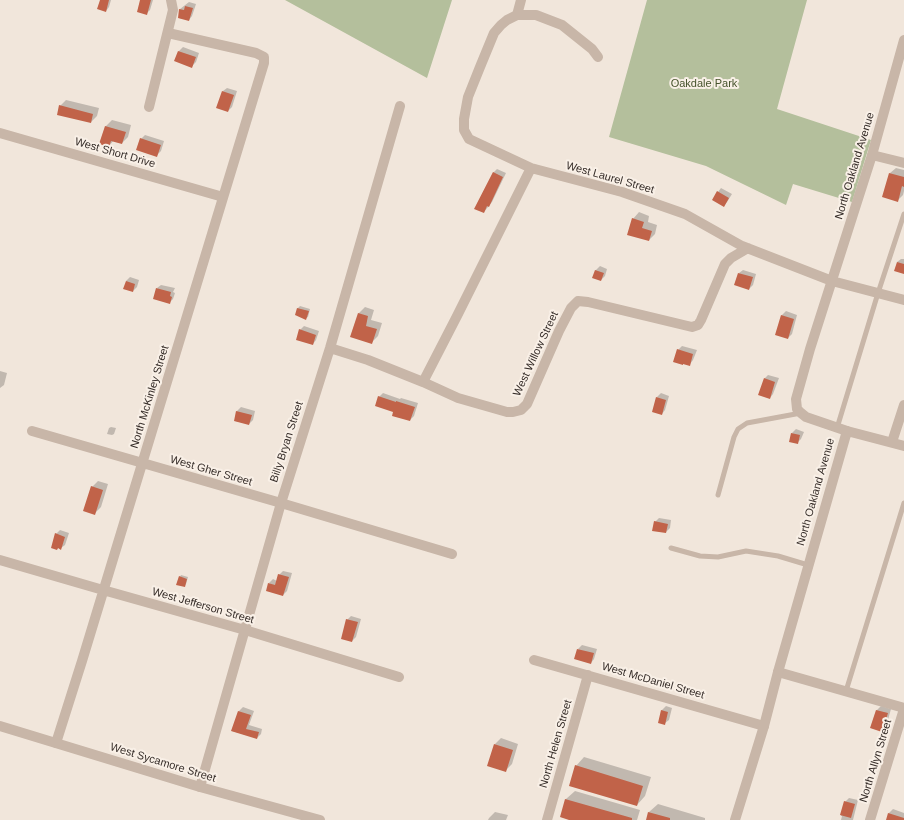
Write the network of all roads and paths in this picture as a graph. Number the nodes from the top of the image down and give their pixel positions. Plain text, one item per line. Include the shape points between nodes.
1 (171, 0) edge
2 (521, 0) edge
3 (517, 14) junction
4 (168, 33) junction
5 (904, 40) edge
6 (598, 57) dead end
7 (400, 106) dead end
8 (149, 107) dead end
9 (0, 132) edge
10 (872, 155) junction
11 (904, 163) edge
12 (530, 168) junction
13 (223, 197) junction
14 (904, 214) edge
15 (748, 248) junction
16 (832, 281) junction
17 (878, 293) junction
18 (904, 300) edge
19 (330, 348) junction
20 (423, 382) junction
21 (904, 405) edge
22 (801, 413) junction
23 (842, 429) junction
24 (32, 431) dead end
25 (892, 442) junction
26 (904, 446) edge
27 (142, 464) junction
28 (718, 494) dead end
29 (280, 503) junction
30 (904, 503) edge
31 (671, 548) dead end
32 (452, 554) dead end
33 (0, 560) edge
34 (808, 565) junction
35 (103, 590) junction
36 (244, 630) junction
37 (534, 660) dead end
38 (778, 672) junction
39 (588, 675) junction
40 (399, 677) dead end
41 (846, 691) junction
42 (904, 708) edge
43 (0, 726) edge
44 (764, 726) junction
45 (56, 743) junction
46 (200, 787) junction
47 (320, 820) edge
48 (547, 820) edge
49 (735, 820) edge
50 (870, 820) edge

1 - 4 street via 173,10
2 - 3 street
3 - 6 street via 536,15 562,24
3 - 12 street, West Laurel Street via 501,24 494,33 468,97 464,130 469,139
4 - 8 street
4 - 13 street, North McKinley Street via 256,53 264,58 263,69
5 - 10 street, North Oakland Avenue
7 - 19 street, Billy Bryan Street
9 - 13 street, West Short Drive
10 - 11 street
10 - 16 street, North Oakland Avenue
12 - 15 street, West Laurel Street via 622,192 685,214
12 - 20 street
13 - 27 street, North McKinley Street
14 - 17 lane
15 - 16 street, West Laurel Street
15 - 20 street, West Willow Street via 725,264 698,326 692,328 578,301 571,308 527,404 521,410 507,412 458,398
16 - 17 street, West Laurel Street
16 - 22 street, North Oakland Avenue via 796,398 797,409
17 - 18 street, West Laurel Street
17 - 23 lane
19 - 20 street, West Willow Street
19 - 29 street, Billy Bryan Street
21 - 25 street
22 - 23 street, North Oakland Avenue
22 - 28 lane via 747,423 738,429
23 - 25 street
23 - 34 street, North Oakland Avenue
24 - 27 street, West Gher Street
25 - 26 street
27 - 29 street, West Gher Street
27 - 35 street, North McKinley Street
29 - 32 street, West Gher Street
29 - 36 street, Billy Bryan Street
30 - 41 lane
31 - 34 lane via 700,556 718,557 746,551 778,556
33 - 35 street, West Jefferson Street
34 - 38 street, North Oakland Avenue
35 - 36 street, West Jefferson Street
35 - 45 street, North McKinley Street
36 - 40 street, West Jefferson Street
36 - 46 street, Billy Bryan Street
37 - 39 street, West McDaniel Street
38 - 41 street
38 - 44 street, North Oakland Avenue
39 - 44 street, West McDaniel Street
39 - 48 street, North Helen Street
41 - 42 street
42 - 50 street, North Allyn Street
43 - 45 street, West Sycamore Street
44 - 49 street, North Oakland Avenue
45 - 46 street, West Sycamore Street
46 - 47 street, West Sycamore Street

